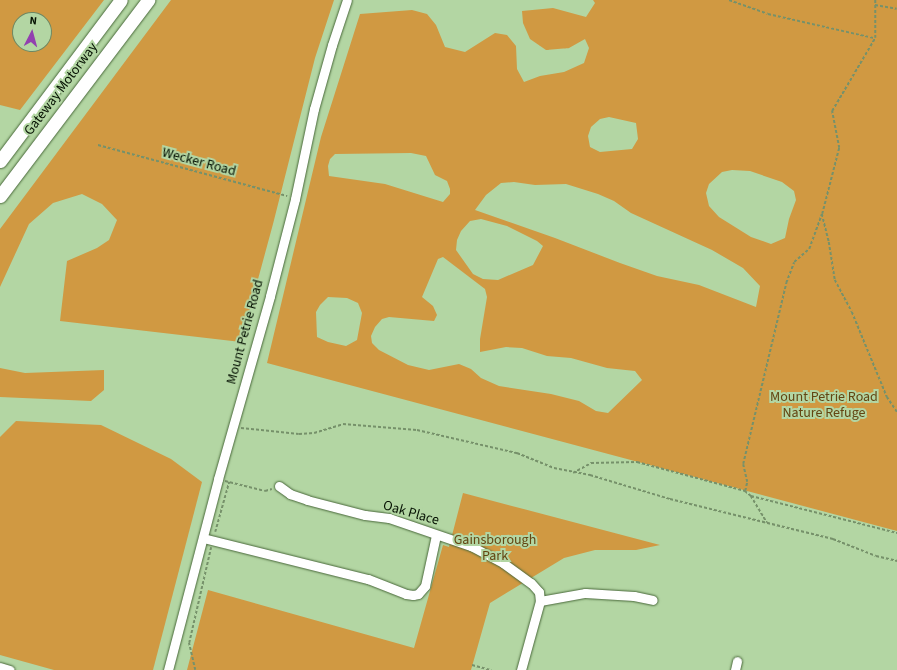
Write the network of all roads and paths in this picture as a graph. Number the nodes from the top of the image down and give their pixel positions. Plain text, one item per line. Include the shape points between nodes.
1 (121, 0) edge
2 (148, 0) edge
3 (347, 0) edge
4 (729, 0) edge
5 (875, 0) edge
6 (874, 5) junction
7 (897, 9) edge
8 (874, 38) junction
9 (98, 145) dead end
10 (0, 161) edge
11 (0, 196) edge
12 (295, 198) junction
13 (822, 214) junction
14 (897, 412) edge
15 (233, 428) junction
16 (573, 473) junction
17 (218, 480) junction
18 (229, 482) junction
19 (279, 486) joint
20 (745, 491) junction
21 (752, 496) junction
22 (768, 523) junction
23 (897, 533) edge
24 (436, 535) junction
25 (203, 538) junction
26 (213, 540) junction
27 (897, 561) edge
28 (653, 600) dead end
29 (540, 601) junction
30 (472, 665) dead end
31 (0, 667) edge
32 (10, 670) edge
33 (168, 670) edge
34 (195, 670) edge
35 (490, 670) edge
36 (521, 670) edge

1 - 10 highway, Gateway Motorway
2 - 11 highway, Gateway Motorway
3 - 12 street, Mount Petrie Road via 314,109
4 - 8 path via 768,14
5 - 6 path
6 - 7 path
6 - 8 path
8 - 13 path via 832,111 839,148
9 - 12 path, Wecker Road
12 - 15 street, Mount Petrie Road
13 - 14 path via 835,280 852,312 887,397
13 - 20 path via 809,249 794,262 786,282 743,464
15 - 16 path via 299,434 314,433 343,424 417,430 517,453
15 - 17 street, Mount Petrie Road
16 - 20 path via 591,463 637,462
16 - 22 path via 590,475 670,499
17 - 18 path
17 - 25 street, Mount Petrie Road
18 - 19 path via 265,491
18 - 26 path
19 - 24 street, Oak Place via 290,494 307,500 365,515 389,518
20 - 21 path
21 - 22 path
21 - 23 path
22 - 27 path via 833,539 876,556
24 - 26 street via 424,586 418,594 406,594 368,579
24 - 29 street, Oak Place via 471,546 503,563 531,583 539,592
25 - 26 street
25 - 33 street, Mount Petrie Road
26 - 34 path via 189,643
28 - 29 street via 634,596 585,593
29 - 36 street
30 - 35 path
31 - 32 street

